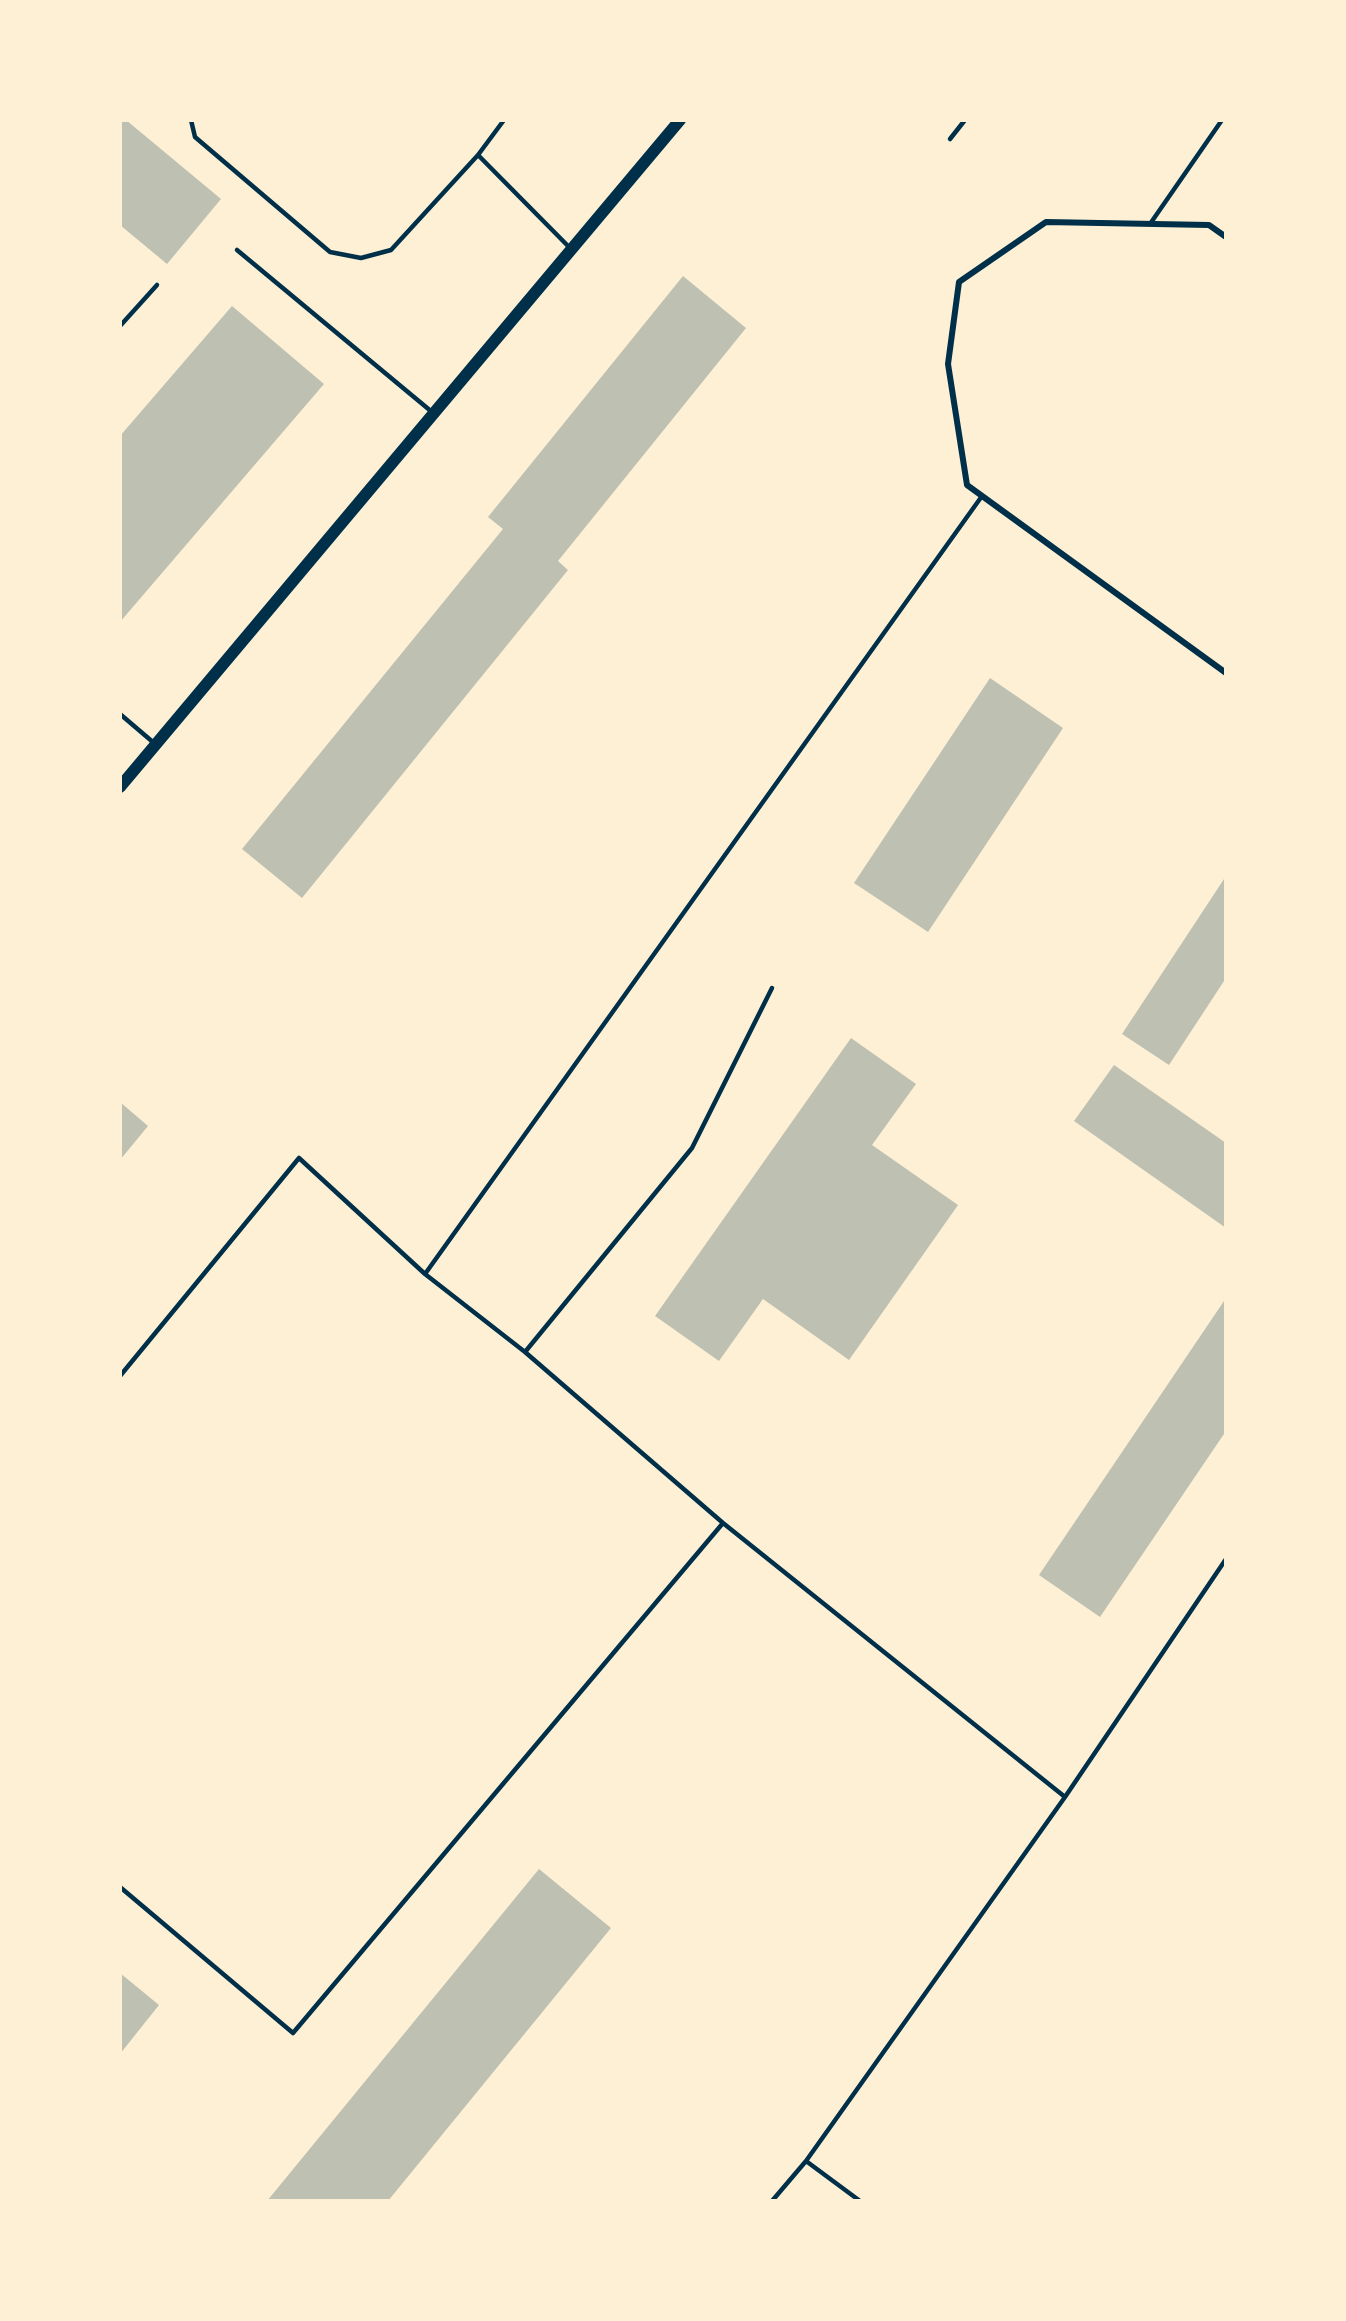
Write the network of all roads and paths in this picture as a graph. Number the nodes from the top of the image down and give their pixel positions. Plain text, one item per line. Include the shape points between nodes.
1 (191, 120) edge
2 (504, 120) edge
3 (680, 120) edge
4 (965, 120) edge
5 (1222, 120) edge
6 (950, 139) dead end
7 (478, 155) junction
8 (1150, 224) junction
9 (1226, 237) edge
10 (237, 250) dead end
11 (572, 250) junction
12 (157, 285) dead end
13 (120, 326) edge
14 (434, 413) junction
15 (982, 496) junction
16 (1226, 673) edge
17 (120, 714) edge
18 (156, 744) junction
19 (120, 787) edge
20 (772, 988) dead end
21 (425, 1274) junction
22 (525, 1352) junction
23 (120, 1376) edge
24 (723, 1523) junction
25 (1226, 1559) edge
26 (1065, 1797) junction
27 (120, 1887) edge
28 (806, 2161) junction
29 (772, 2201) edge
30 (860, 2201) edge

1 - 7 lane via 195,137 330,252 361,258 391,250
2 - 7 lane
3 - 11 main road
4 - 6 lane
5 - 8 lane
7 - 11 lane
8 - 9 street via 1209,225
8 - 15 street via 1046,222 959,282 948,364 966,485
10 - 14 lane
11 - 14 main road
12 - 13 lane
14 - 18 main road
15 - 16 street
15 - 21 lane
17 - 18 lane
18 - 19 main road
20 - 22 lane via 692,1148
21 - 22 lane
21 - 23 lane via 299,1158
22 - 24 lane
24 - 26 lane
24 - 27 lane via 293,2033
25 - 26 lane
26 - 28 lane
28 - 29 lane
28 - 30 lane

